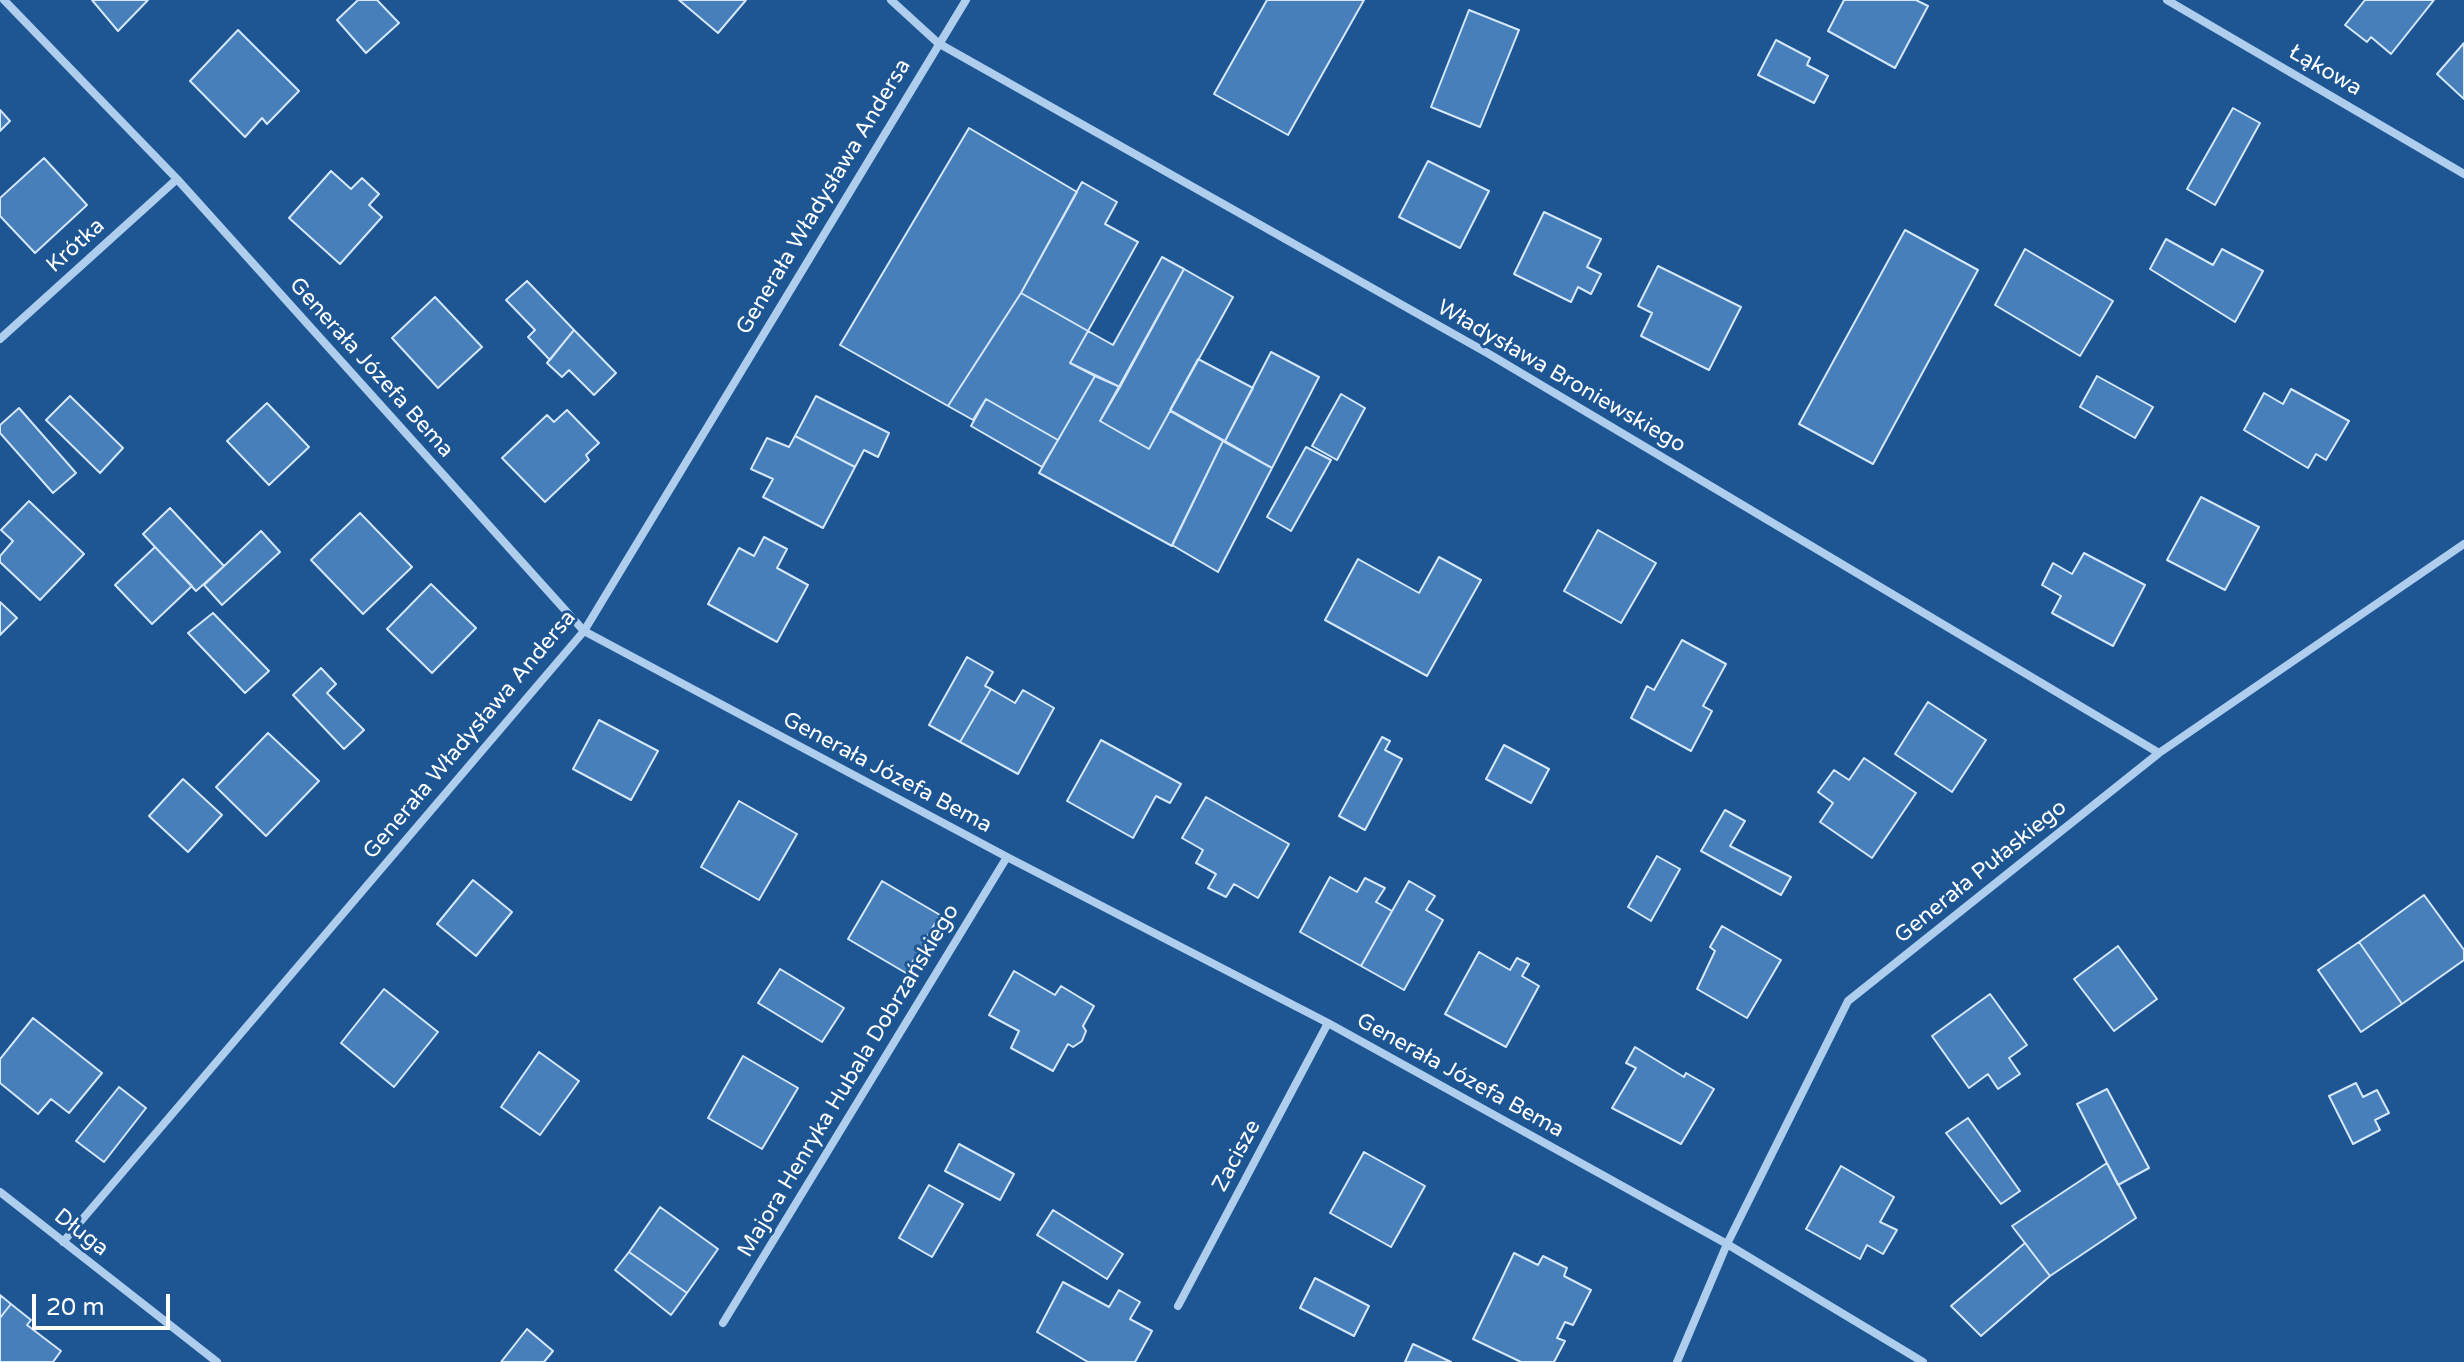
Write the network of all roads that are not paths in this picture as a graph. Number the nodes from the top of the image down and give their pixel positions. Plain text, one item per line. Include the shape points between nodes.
1 (4, 0) edge
2 (891, 0) edge
3 (966, 0) edge
4 (2167, 0) edge
5 (938, 43) junction
6 (2464, 174) edge
7 (177, 179) junction
8 (0, 339) edge
9 (2464, 544) edge
10 (584, 631) junction
11 (2159, 753) junction
12 (1007, 857) junction
13 (1328, 1023) junction
14 (0, 1192) edge
15 (63, 1242) junction
16 (1727, 1244) junction
17 (1178, 1306) dead end
18 (723, 1323) dead end
19 (217, 1362) edge
20 (1677, 1362) edge
21 (1923, 1362) edge

1 - 7 street, Generała Józefa Bema
2 - 5 street, Władysława Broniewskiego
3 - 5 street, Generała Władysława Andersa
4 - 6 street, Łąkowa
5 - 10 street, Generała Władysława Andersa
5 - 11 street, Władysława Broniewskiego via 1489,354
7 - 8 street, Krótka
7 - 10 street, Generała Józefa Bema
9 - 11 street, Generała Pułaskiego
10 - 12 street, Generała Józefa Bema
10 - 15 street, Generała Władysława Andersa
11 - 16 street, Generała Pułaskiego via 1848,1001
12 - 13 street, Generała Józefa Bema
12 - 18 street, Majora Henryka Hubala Dobrzańskiego
13 - 16 street, Generała Józefa Bema
13 - 17 street, Zacisze
14 - 15 street, Długa
15 - 19 street, Długa
16 - 20 street, Generała Pułaskiego
16 - 21 street, Generała Józefa Bema

